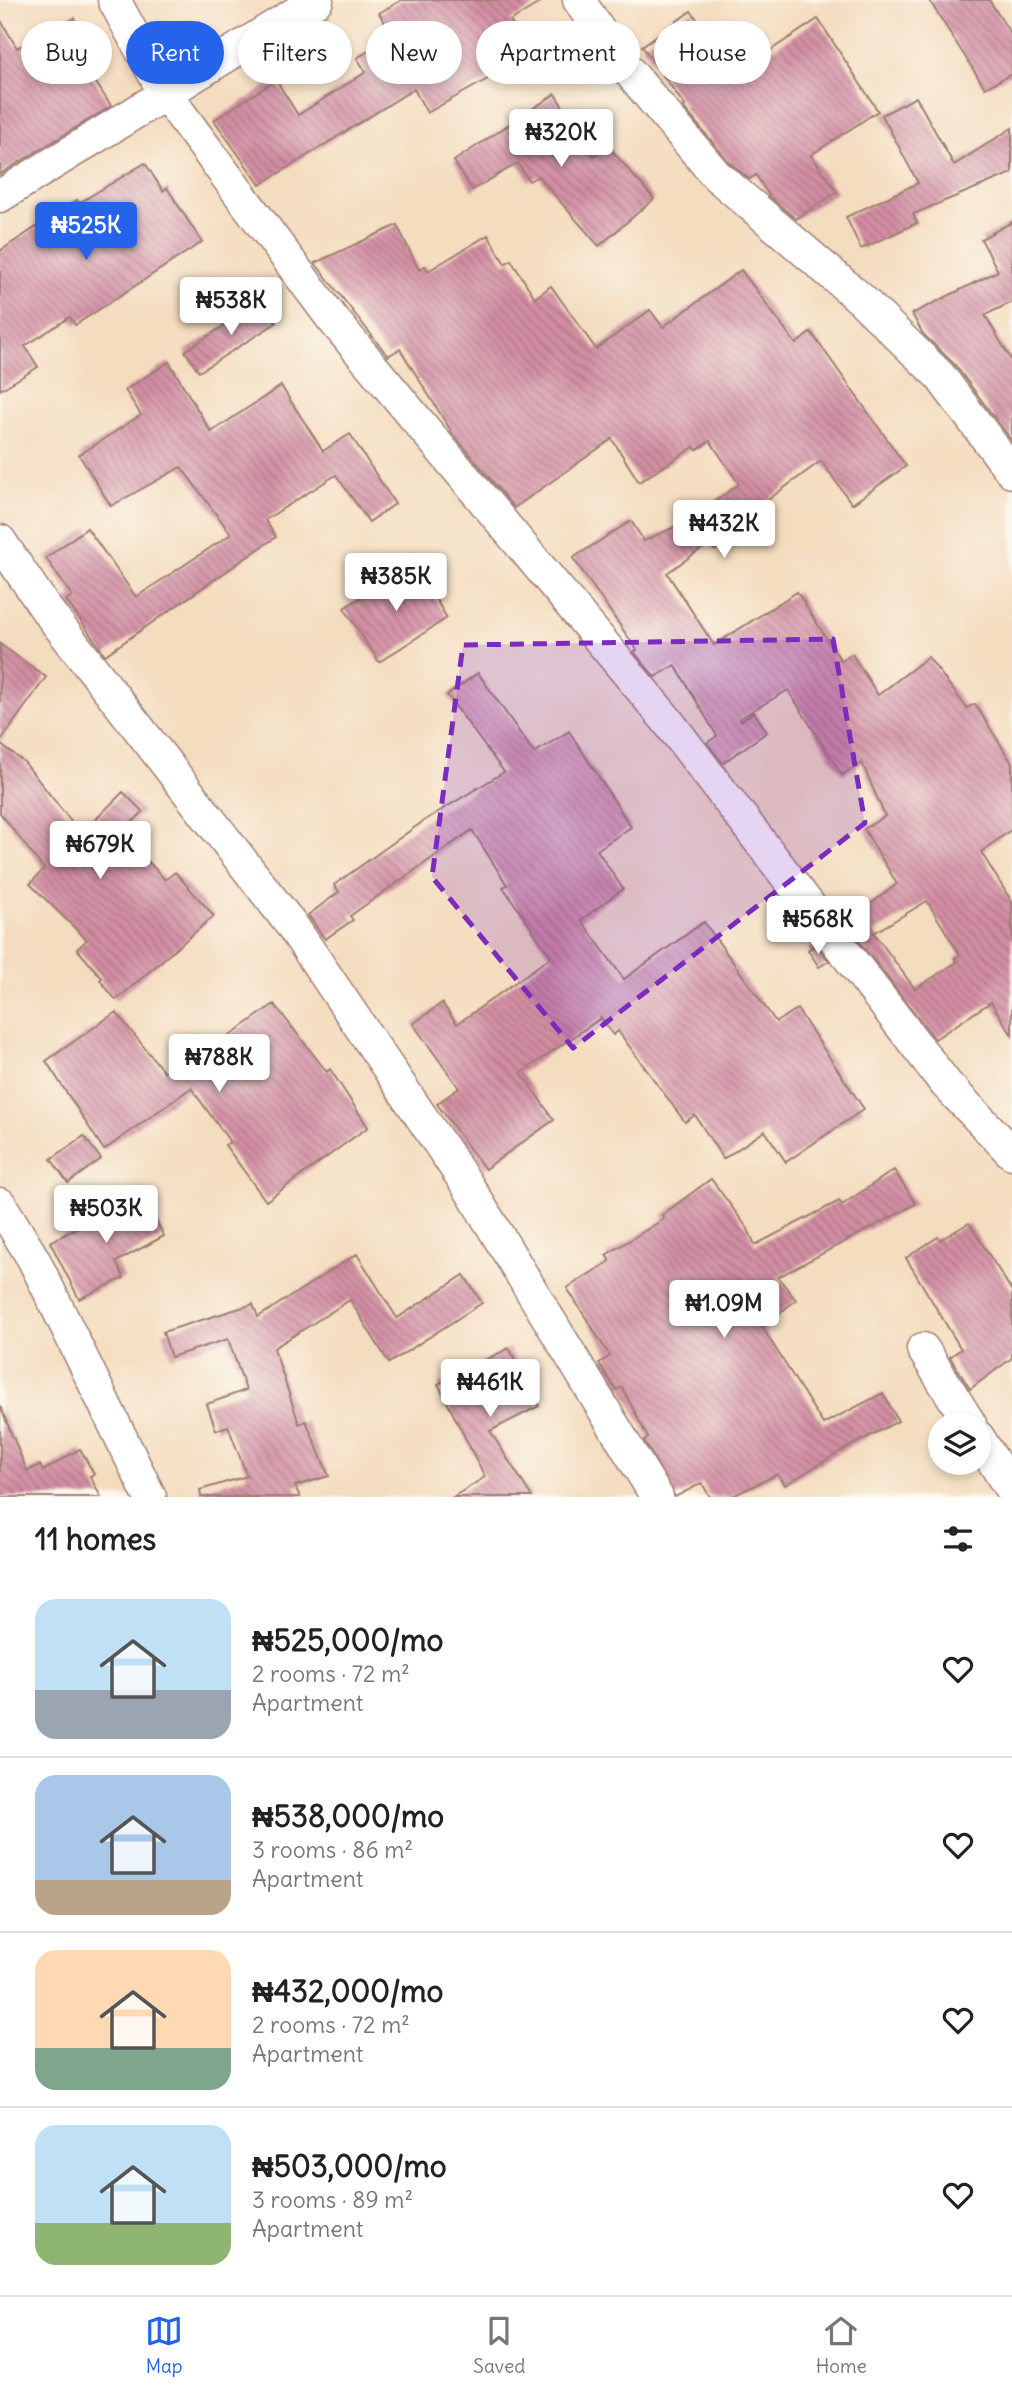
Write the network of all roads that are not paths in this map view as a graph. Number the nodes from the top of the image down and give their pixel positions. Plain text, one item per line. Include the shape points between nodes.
1 (114, 0) edge
2 (317, 0) edge
3 (579, 0) edge
4 (164, 92) junction
5 (0, 196) edge
6 (1012, 472) edge
7 (0, 541) edge
8 (1012, 1153) edge
9 (0, 1204) edge
10 (923, 1349) dead end
11 (962, 1412) edge
12 (991, 1458) edge
13 (1012, 1491) edge
14 (150, 1497) edge
15 (657, 1497) edge

1 - 4 street
2 - 4 street
3 - 6 street via 612,51 716,175 862,300 940,376
4 - 5 street
4 - 8 street via 331,317 666,719 946,1084
7 - 15 street via 46,609 293,927 466,1183
9 - 14 street via 34,1261
10 - 11 street
12 - 13 street

